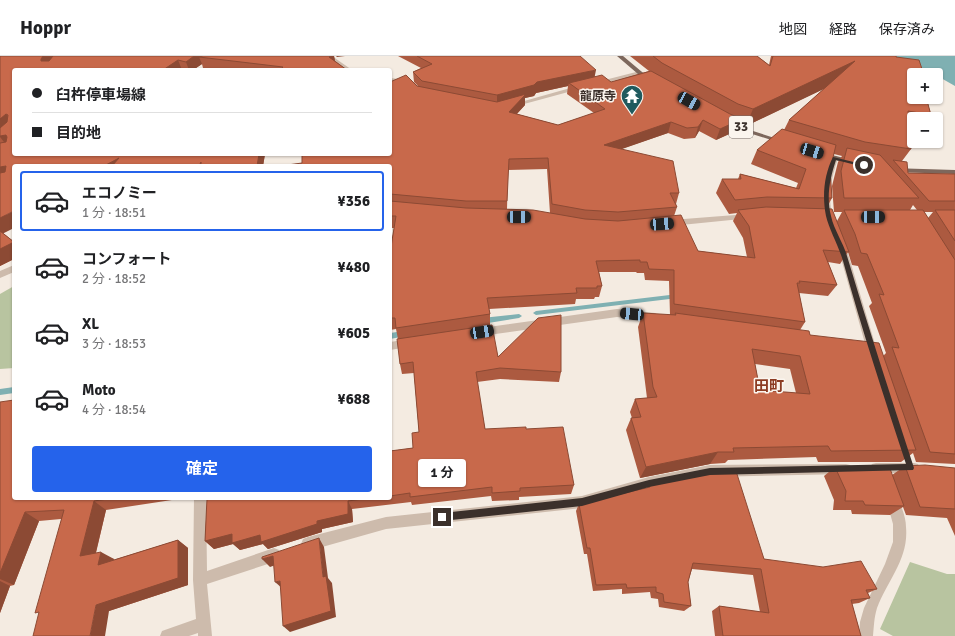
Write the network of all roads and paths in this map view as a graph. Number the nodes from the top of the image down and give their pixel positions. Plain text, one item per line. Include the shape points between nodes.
1 (328, 56) edge
2 (620, 56) edge
3 (346, 68) edge
4 (640, 73) junction
5 (392, 80) edge
6 (661, 85) edge
7 (412, 86) edge
8 (504, 107) edge
9 (722, 119) edge
10 (792, 145) edge
11 (812, 151) edge
12 (834, 158) junction
13 (860, 165) edge
14 (886, 168) edge
15 (955, 172) edge
16 (760, 215) edge
17 (662, 224) edge
18 (12, 269) edge
19 (0, 275) edge
20 (662, 318) edge
21 (474, 333) edge
22 (421, 341) edge
23 (392, 346) edge
24 (876, 364) edge
25 (881, 468) junction
26 (925, 469) edge
27 (200, 500) edge
28 (298, 547) edge
29 (282, 552) edge
30 (200, 580) junction
31 (205, 630) edge
32 (167, 636) edge
33 (866, 636) edge

1 - 3 street
2 - 4 main road
4 - 6 main road
4 - 8 street
5 - 7 street via 409,82
9 - 10 main road, 33 via 751,132
11 - 12 main road
12 - 13 main road
12 - 24 street via 827,180 829,217 841,246 867,348
14 - 15 main road
16 - 17 street
18 - 19 street
20 - 21 street via 617,313
22 - 23 street
25 - 26 street via 909,464
25 - 28 street via 710,471 649,483 582,502 386,523
25 - 33 street via 899,520 899,545 869,610
27 - 30 street
29 - 30 street
30 - 31 street
31 - 32 street

